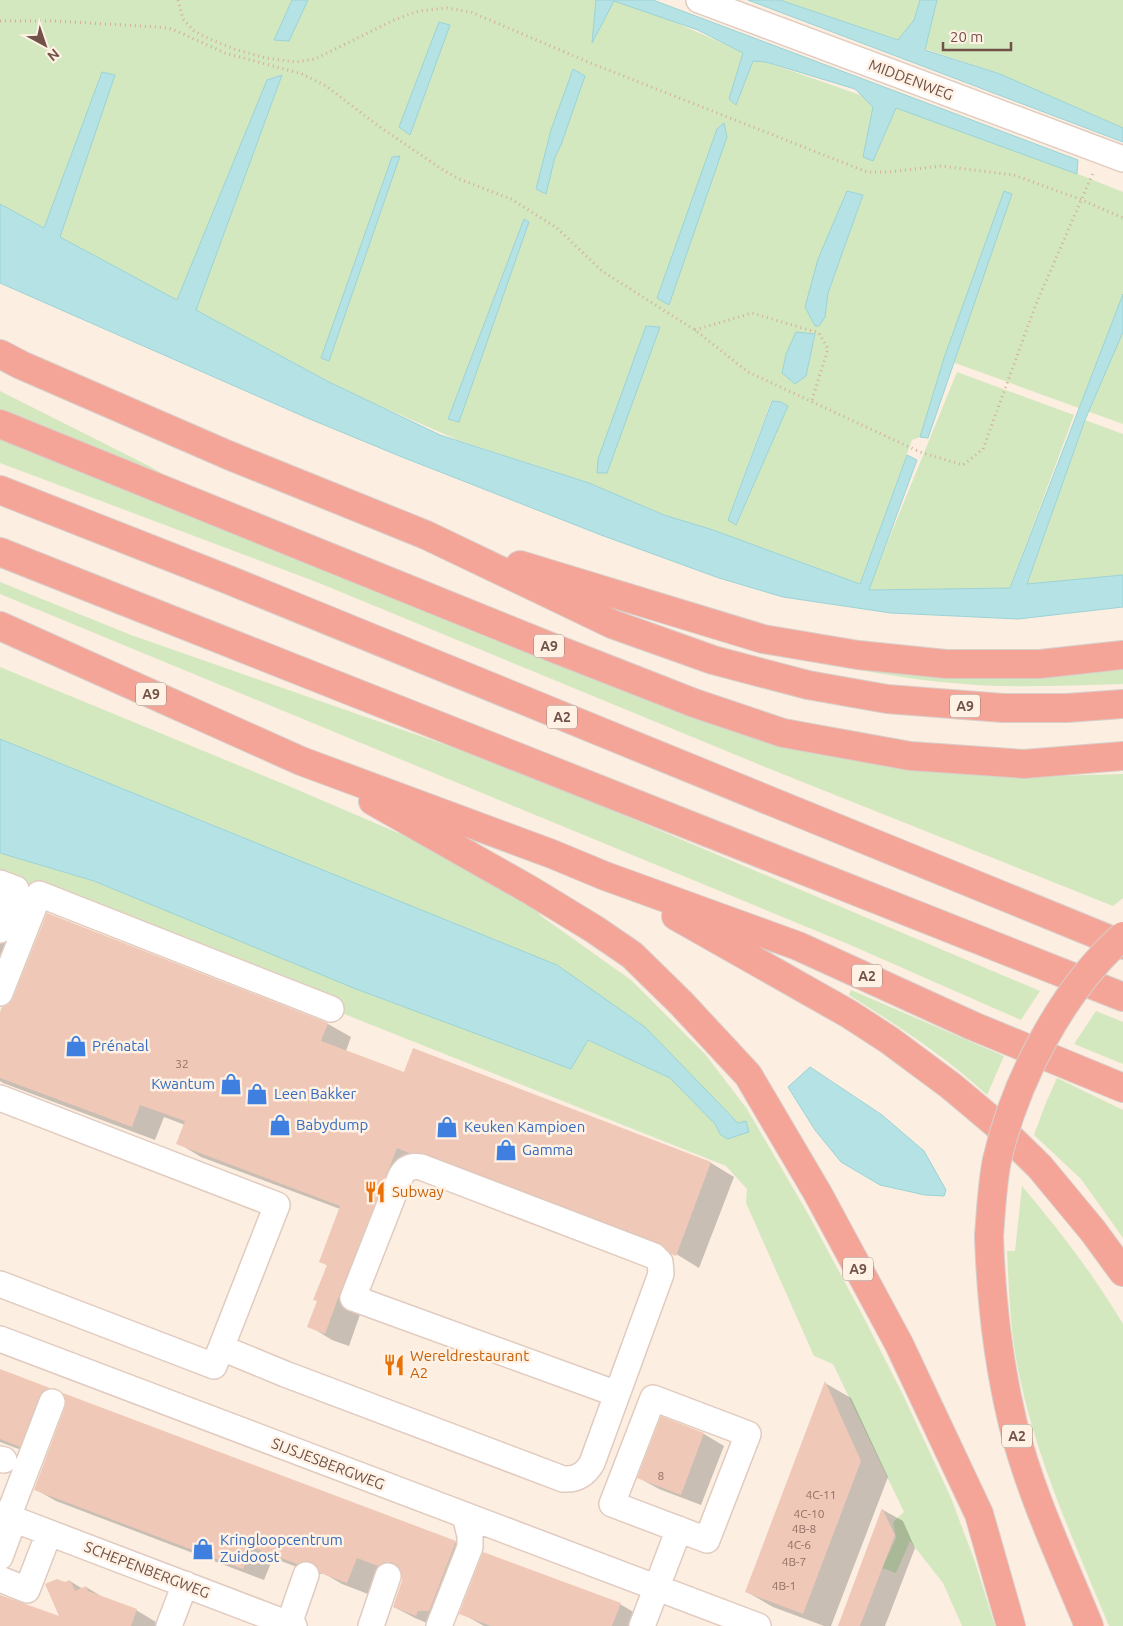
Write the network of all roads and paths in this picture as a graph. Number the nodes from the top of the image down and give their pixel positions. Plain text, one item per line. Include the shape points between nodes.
1 (178, 0) edge
2 (699, 0) edge
3 (0, 21) edge
4 (1113, 155) edge
5 (1082, 200) junction
6 (1123, 218) edge
7 (695, 330) junction
8 (0, 354) edge
9 (811, 402) junction
10 (0, 424) edge
11 (0, 490) edge
12 (426, 536) junction
13 (0, 552) edge
14 (0, 626) edge
15 (1123, 655) edge
16 (1123, 704) edge
17 (1123, 756) edge
18 (301, 761) junction
19 (605, 876) junction
20 (0, 883) edge
21 (0, 930) edge
22 (1123, 936) edge
23 (1123, 945) edge
24 (0, 993) edge
25 (1123, 997) edge
26 (331, 1009) dead end
27 (1123, 1088) edge
28 (0, 1098) edge
29 (1123, 1272) edge
30 (0, 1284) edge
31 (0, 1339) edge
32 (222, 1348) junction
33 (617, 1394) junction
34 (52, 1402) dead end
35 (465, 1515) junction
36 (7, 1517) edge
37 (679, 1530) junction
38 (49, 1533) junction
39 (0, 1557) edge
40 (306, 1575) dead end
41 (388, 1576) dead end
42 (0, 1579) edge
43 (185, 1584) junction
44 (656, 1588) junction
45 (292, 1625) edge
46 (169, 1626) edge
47 (371, 1626) edge
48 (439, 1626) edge
49 (642, 1626) edge
50 (758, 1626) edge
51 (1011, 1626) edge
52 (1089, 1626) edge

1 - 5 path via 183,19 205,37 266,58 296,62 315,59 419,11 448,8 471,12 588,62 867,172 941,166 1014,175
2 - 4 street, MIDDENWEG
3 - 7 path via 54,21 172,29 225,53 302,74 326,86 377,126 458,179 511,199 557,228 602,271
4 - 5 path
5 - 6 path
5 - 9 path via 1036,304 983,449 963,465 920,452
7 - 9 path via 748,372
7 - 9 path via 752,313 819,333 828,349
8 - 12 highway, A9 via 228,455
10 - 17 highway, A9 via 556,650 783,733 910,756 1024,764
11 - 23 highway, A2 via 229,580
12 - 15 highway via 763,639 858,655 946,664 1040,664
12 - 16 highway, A9 via 612,624 714,660 808,685 887,699 1003,708
13 - 25 highway
14 - 18 highway, A9
18 - 19 highway, A9
18 - 51 highway, A9 via 530,890 632,955 748,1075 817,1192 903,1352 979,1514
19 - 27 highway, A2 via 798,946 973,1026
19 - 29 highway, A9 via 849,1014 951,1086 1040,1167
20 - 21 street via 16,889
22 - 52 highway, A2, bridge via 1060,1010 1022,1084 997,1160 989,1236 994,1316 1013,1424 1048,1528
24 - 26 street via 39,894
28 - 32 street via 277,1205
30 - 32 street via 214,1366
31 - 35 street, SIJSJESBERGWEG
32 - 33 street via 563,1479 579,1477 588,1468
33 - 33 street via 654,1294 662,1268 660,1262 654,1256 420,1167 414,1166 403,1172 353,1298
34 - 36 street
35 - 44 street, SIJSJESBERGWEG
35 - 48 street via 470,1547
36 - 38 street, SCHEPENBERGWEG
36 - 39 street
37 - 37 street via 707,1540 748,1434 653,1398 612,1504
37 - 44 street
38 - 42 street via 28,1590
38 - 43 street, SCHEPENBERGWEG
40 - 45 street
41 - 47 street
43 - 45 street, SCHEPENBERGWEG
43 - 46 street
44 - 49 street
44 - 50 street, SIJSJESBERGWEG

